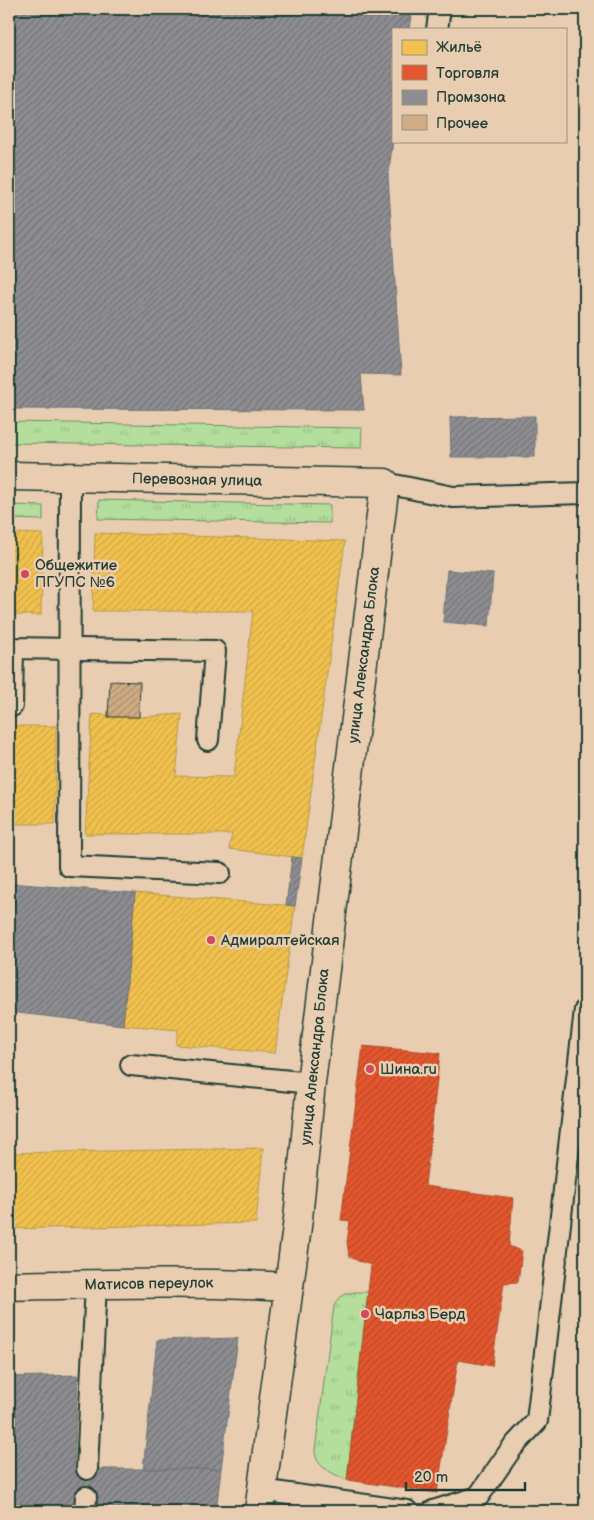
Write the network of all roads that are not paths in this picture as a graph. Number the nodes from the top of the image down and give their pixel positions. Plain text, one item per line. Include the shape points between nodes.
1 (440, 9) edge
2 (437, 28) edge
3 (9, 476) edge
4 (70, 477) junction
5 (385, 483) junction
6 (585, 493) edge
7 (11, 648) edge
8 (71, 648) junction
9 (9, 706) edge
10 (208, 740) dead end
11 (220, 873) dead end
12 (585, 1010) edge
13 (131, 1065) dead end
14 (311, 1083) junction
15 (577, 1145) edge
16 (96, 1284) junction
17 (9, 1286) edge
18 (290, 1287) junction
19 (87, 1469) dead end
20 (260, 1501) edge
21 (408, 1511) edge
22 (433, 1511) edge

1 - 2 lane
3 - 4 street, Перевозная улица
4 - 5 street, Перевозная улица
4 - 8 lane
5 - 6 lane via 453,497
5 - 14 street, улица Александра Блока
7 - 8 lane
7 - 9 lane via 12,706
8 - 10 lane via 215,651
8 - 11 lane via 69,866
12 - 15 lane
13 - 14 lane
14 - 18 street, улица Александра Блока
15 - 22 lane via 537,1421 512,1448 478,1497
16 - 17 street, Матисов переулок
16 - 18 street, Матисов переулок via 228,1283
16 - 19 lane
18 - 20 street, улица Александра Блока
20 - 21 lane

